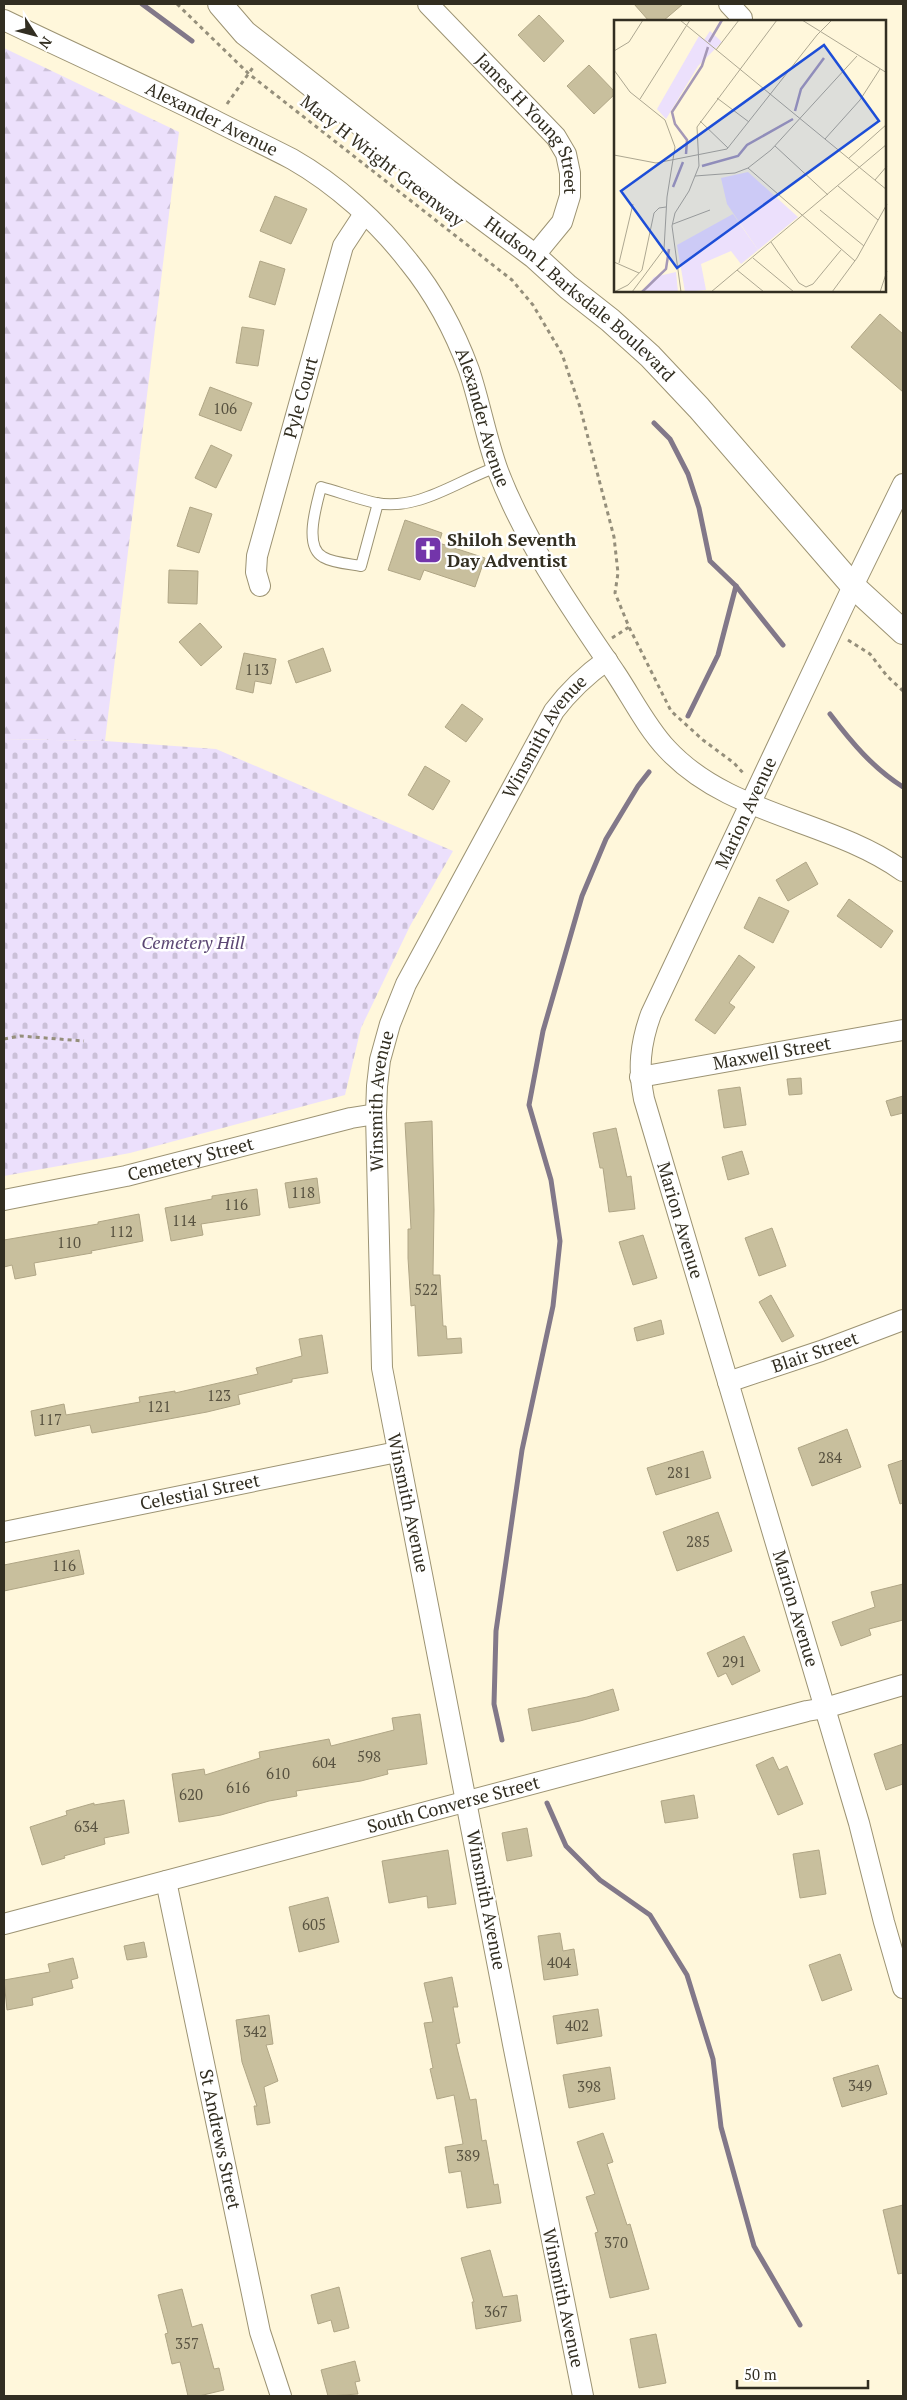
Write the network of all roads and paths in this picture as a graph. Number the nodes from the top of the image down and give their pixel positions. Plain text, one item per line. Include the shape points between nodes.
1 (177, 4) edge
2 (220, 4) edge
3 (428, 4) edge
4 (4, 20) edge
5 (254, 66) dead end
6 (249, 74) junction
7 (227, 104) dead end
8 (364, 214) junction
9 (534, 256) junction
10 (497, 467) junction
11 (903, 484) edge
12 (378, 503) junction
13 (260, 586) dead end
14 (853, 586) junction
15 (903, 632) edge
16 (846, 638) dead end
17 (607, 660) junction
18 (903, 692) edge
19 (743, 774) dead end
20 (750, 804) junction
21 (903, 871) edge
22 (903, 1030) edge
23 (4, 1039) edge
24 (84, 1041) dead end
25 (640, 1078) junction
26 (376, 1114) junction
27 (4, 1200) edge
28 (903, 1320) edge
29 (728, 1382) junction
30 (397, 1452) junction
31 (4, 1532) edge
32 (903, 1685) edge
33 (825, 1708) junction
34 (467, 1802) junction
35 (166, 1881) junction
36 (4, 1924) edge
37 (903, 1988) edge
38 (281, 2396) edge
39 (583, 2396) edge

1 - 6 path, Mary H Wright Greenway
2 - 9 street, Hudson L Barksdale Boulevard via 245,33
3 - 9 street, James H Young Street via 556,137 566,154 570,196 562,222
4 - 8 street, Alexander Avenue via 294,161
5 - 6 path
6 - 7 path
6 - 19 path, Mary H Wright Greenway via 512,280 533,305 562,354 580,406 614,538 618,573 615,593 629,627 671,711
8 - 10 street, Alexander Avenue via 410,263 434,297 453,333 469,371
8 - 13 street, Pyle Court via 343,246 260,547 256,572
9 - 14 street, Hudson L Barksdale Boulevard via 650,356
10 - 12 lane via 437,494 405,503
10 - 17 street, Alexander Avenue via 527,535
11 - 14 street, Marion Avenue
12 - 12 lane via 321,487 312,523 316,550 322,557 361,566
14 - 15 street, Hudson L Barksdale Boulevard
14 - 20 street, Marion Avenue
16 - 18 path via 870,654
17 - 20 street, Alexander Avenue via 666,748 702,778
17 - 26 street, Winsmith Avenue via 583,678 554,711 406,984 380,1060
20 - 21 street, Alexander Avenue via 836,835 872,851
20 - 25 street, Marion Avenue via 652,1014 642,1045
22 - 25 street, Maxwell Street
23 - 24 path via 20,1036
25 - 29 street, Marion Avenue
26 - 27 street, Cemetery Street via 126,1176
26 - 30 street, Winsmith Avenue via 382,1368
28 - 29 street, Blair Street
29 - 33 street, Marion Avenue
30 - 31 street, Celestial Street
30 - 34 street, Winsmith Avenue
32 - 33 street, South Converse Street
33 - 34 street, South Converse Street
33 - 37 street, Marion Avenue
34 - 35 street, South Converse Street
34 - 39 street, Winsmith Avenue
35 - 36 street, South Converse Street
35 - 38 street, St Andrews Street via 260,2332

